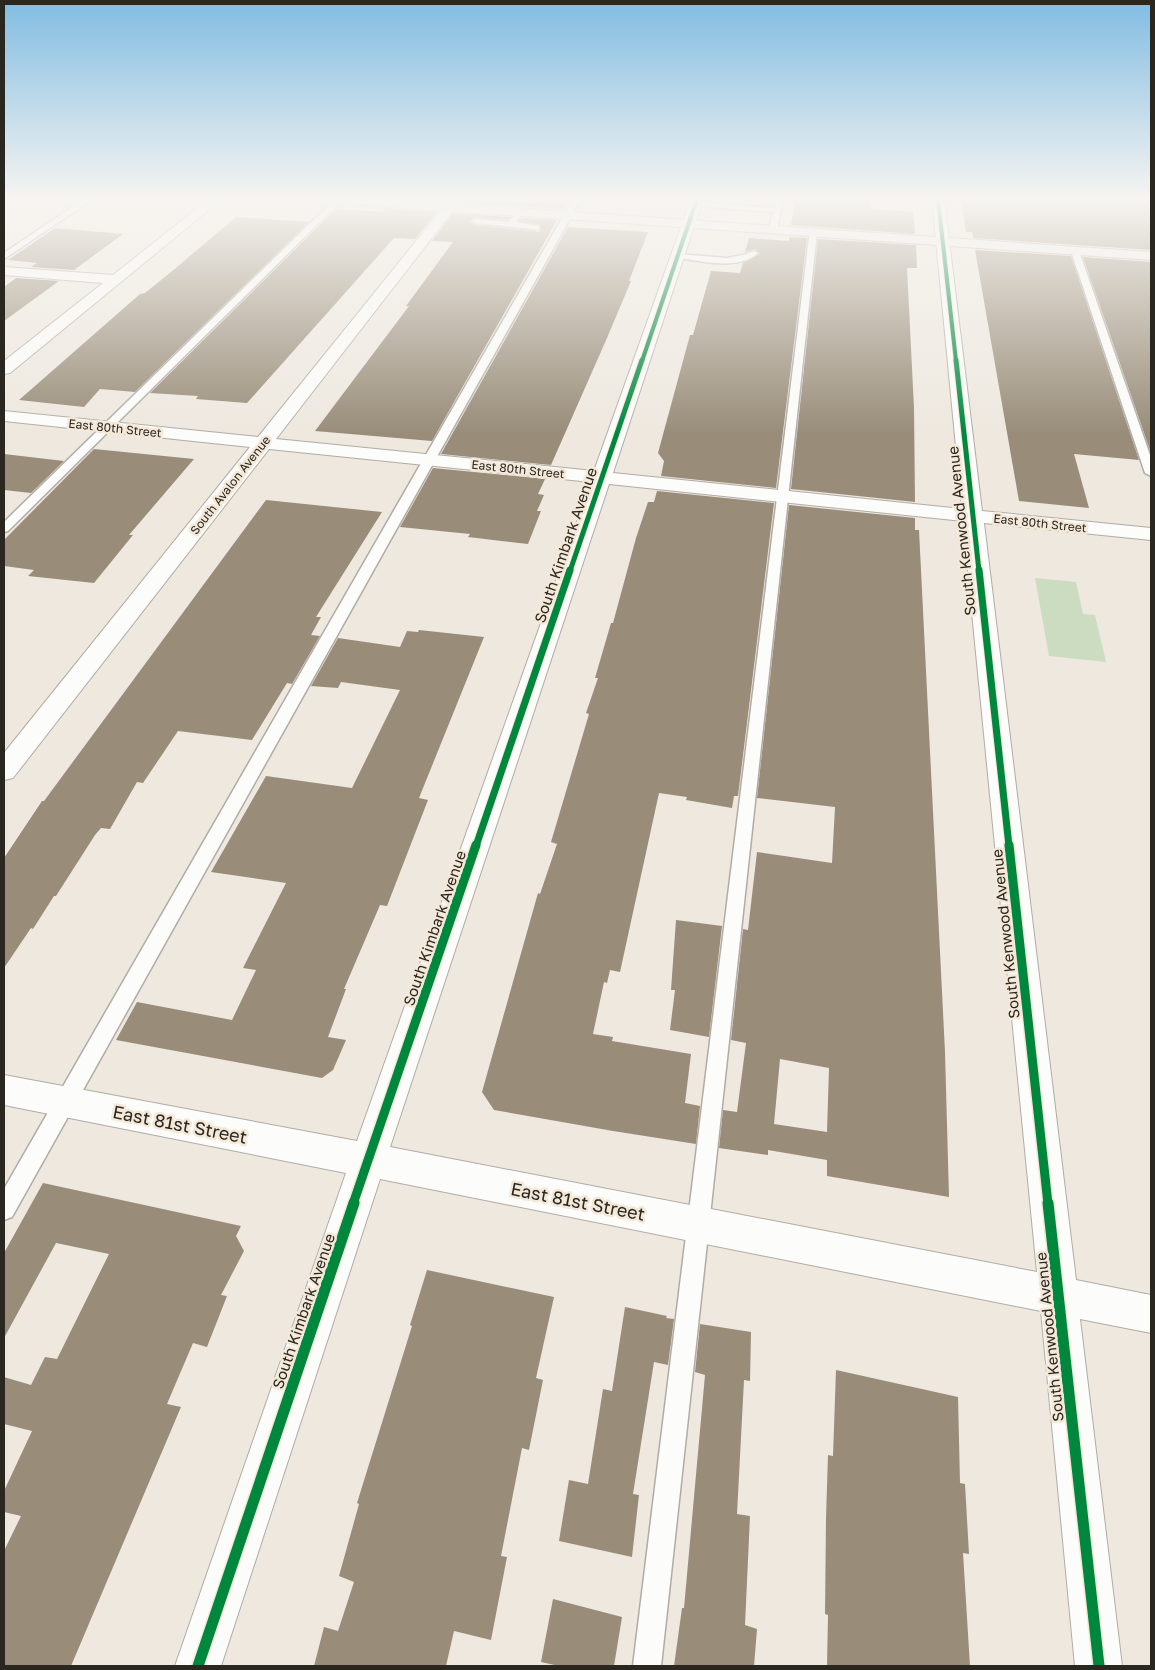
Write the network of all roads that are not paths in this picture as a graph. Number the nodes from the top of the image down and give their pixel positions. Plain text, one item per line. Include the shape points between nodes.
1 (89, 277) edge
2 (117, 277) edge
3 (259, 277) edge
4 (394, 277) edge
5 (532, 277) edge
6 (671, 277) edge
7 (809, 277) edge
8 (947, 277) edge
9 (1084, 277) edge
10 (114, 279) junction
11 (4, 369) edge
12 (4, 416) edge
13 (107, 427) junction
14 (263, 443) junction
15 (428, 460) junction
16 (1151, 473) edge
17 (602, 478) junction
18 (783, 496) junction
19 (973, 516) junction
20 (4, 528) edge
21 (1151, 534) edge
22 (4, 771) edge
23 (4, 1090) edge
24 (64, 1102) junction
25 (369, 1160) junction
26 (4, 1209) edge
27 (698, 1224) junction
28 (1058, 1296) junction
29 (1151, 1314) edge
30 (198, 1666) edge
31 (647, 1666) edge
32 (1099, 1666) edge

1 - 10 street
2 - 10 street
3 - 13 lane
4 - 14 street, South Avalon Avenue
5 - 15 lane
6 - 17 street, South Kimbark Avenue
7 - 18 lane
8 - 19 street, South Kenwood Avenue
9 - 16 lane
10 - 11 street
12 - 13 street, East 80th Street
13 - 14 street, East 80th Street
13 - 20 lane
14 - 15 street, East 80th Street
14 - 22 street, South Avalon Avenue
15 - 17 street, East 80th Street
15 - 24 lane
17 - 18 street, East 80th Street
17 - 25 street, South Kimbark Avenue
18 - 19 street, East 80th Street
18 - 27 lane
19 - 21 street, East 80th Street
19 - 28 street, South Kenwood Avenue
23 - 24 street, East 81st Street
24 - 25 street, East 81st Street
24 - 26 lane
25 - 27 street, East 81st Street
25 - 30 street, South Kimbark Avenue
27 - 28 street, East 81st Street
27 - 31 lane
28 - 29 street, East 81st Street
28 - 32 street, South Kenwood Avenue

